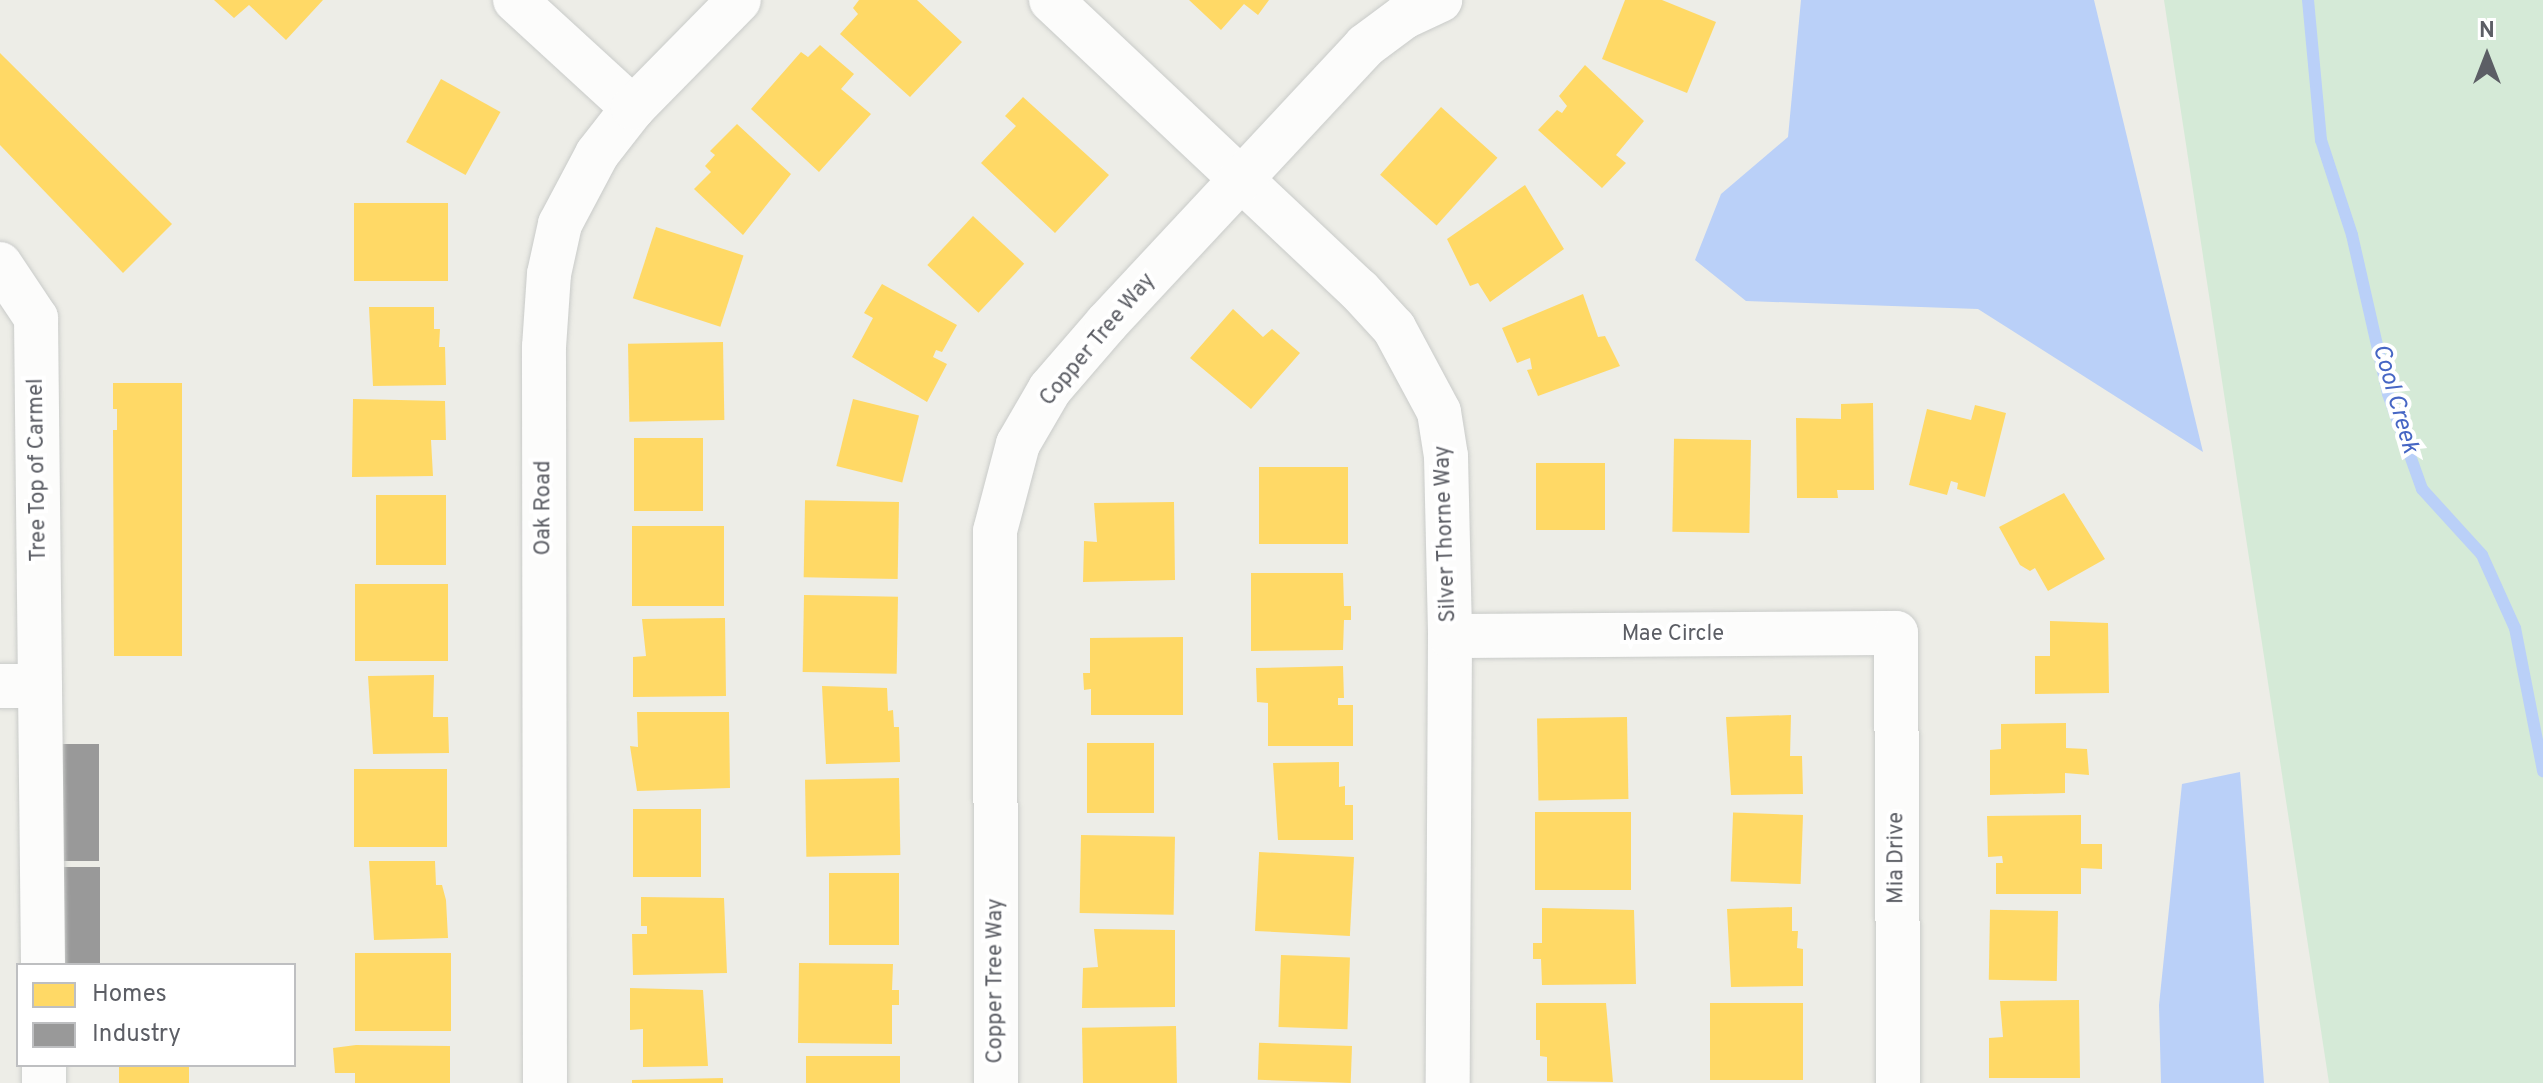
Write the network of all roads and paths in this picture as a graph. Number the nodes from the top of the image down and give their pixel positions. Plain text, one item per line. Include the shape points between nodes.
1 (515, 0) edge
2 (739, 0) edge
3 (1051, 0) edge
4 (1440, 0) edge
5 (633, 108) junction
6 (1241, 179) junction
7 (0, 264) edge
8 (1896, 633) joint
9 (1450, 636) junction
10 (20, 686) edge
11 (43, 963) edge
12 (545, 1083) edge
13 (996, 1083) edge
14 (1448, 1083) edge
15 (1898, 1083) edge

1 - 5 street
2 - 5 street, Oak Road
3 - 6 street, Silver Thorne Way
4 - 6 street, Copper Tree Way via 1404,17 1365,46
5 - 12 street, Oak Road via 579,181 560,224 549,274 544,347
6 - 9 street, Silver Thorne Way via 1359,290 1394,328 1420,370 1439,412 1446,456
6 - 13 street, Copper Tree Way via 1050,389 1018,444 1005,486 995,531
7 - 10 street, Tree Top of Carmel via 36,318
8 - 9 street, Mae Circle
8 - 15 street, Mia Drive
9 - 14 street, Silver Thorne Way
10 - 11 street, Tree Top of Carmel

